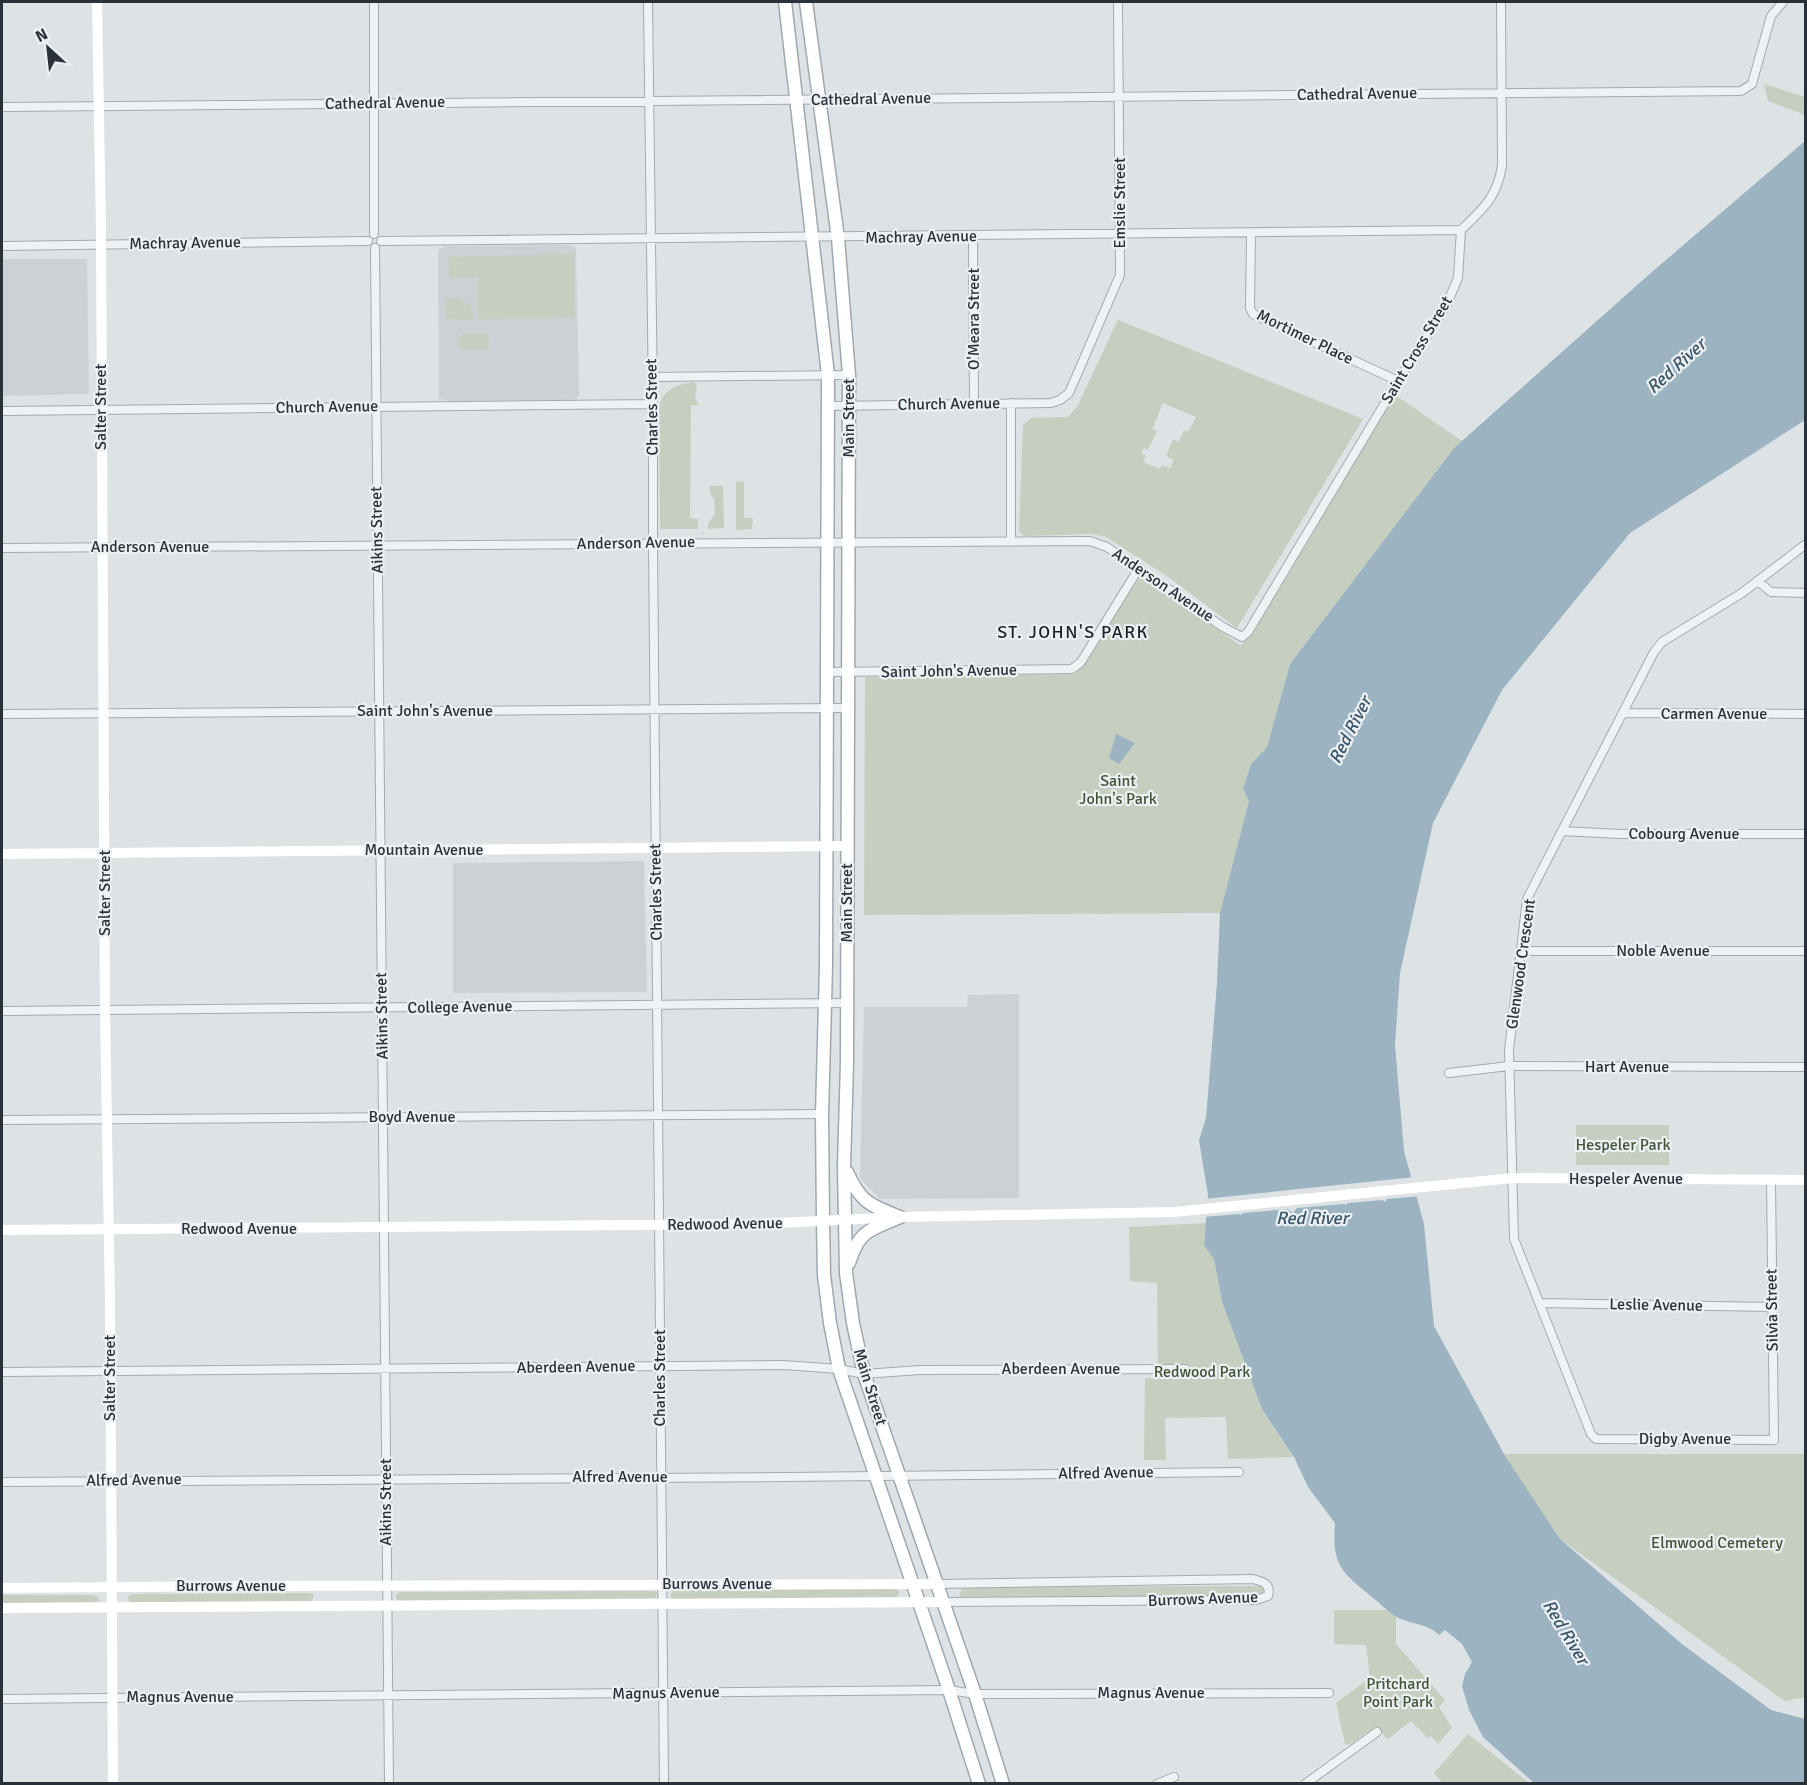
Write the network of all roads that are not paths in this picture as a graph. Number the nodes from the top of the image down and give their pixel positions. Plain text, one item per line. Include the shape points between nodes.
1 (97, 2) edge
2 (374, 2) edge
3 (648, 2) edge
4 (785, 2) edge
5 (806, 2) edge
6 (1119, 2) edge
7 (1501, 2) edge
8 (1783, 2) edge
9 (1502, 93) junction
10 (1119, 96) junction
11 (819, 98) junction
12 (796, 100) junction
13 (649, 101) junction
14 (374, 103) junction
15 (99, 106) junction
16 (2, 107) edge
17 (1461, 230) junction
18 (1251, 233) junction
19 (375, 234) junction
20 (1120, 234) junction
21 (973, 236) junction
22 (650, 238) junction
23 (813, 238) junction
24 (838, 238) junction
25 (368, 241) junction
26 (381, 241) junction
27 (101, 244) junction
28 (2, 246) edge
29 (375, 248) junction
30 (828, 375) junction
31 (849, 375) junction
32 (652, 377) junction
33 (1398, 381) junction
34 (1069, 393) joint
35 (974, 402) junction
36 (1011, 403) junction
37 (653, 404) junction
38 (850, 405) junction
39 (828, 406) junction
40 (376, 407) junction
41 (101, 410) junction
42 (2, 411) edge
43 (827, 542) junction
44 (1011, 542) junction
45 (653, 543) junction
46 (849, 543) junction
47 (1806, 544) edge
48 (376, 545) junction
49 (2, 548) edge
50 (102, 548) junction
51 (1139, 568) junction
52 (1758, 581) junction
53 (1806, 593) edge
54 (1242, 637) joint
55 (826, 672) junction
56 (849, 672) junction
57 (825, 708) junction
58 (848, 708) junction
59 (655, 710) junction
60 (380, 711) junction
61 (104, 713) junction
62 (1623, 713) junction
63 (2, 714) edge
64 (1806, 714) edge
65 (1562, 831) junction
66 (1806, 834) edge
67 (825, 846) junction
68 (847, 846) junction
69 (656, 848) junction
70 (381, 850) junction
71 (105, 853) junction
72 (2, 854) edge
73 (1521, 951) junction
74 (1806, 951) edge
75 (847, 1003) junction
76 (657, 1004) junction
77 (825, 1005) junction
78 (382, 1008) junction
79 (105, 1010) junction
80 (2, 1011) edge
81 (1509, 1066) junction
82 (1806, 1067) edge
83 (1449, 1073) dead end
84 (822, 1114) junction
85 (658, 1115) junction
86 (383, 1118) junction
87 (107, 1119) junction
88 (2, 1120) edge
89 (844, 1166) junction
90 (1513, 1178) junction
91 (1771, 1180) junction
92 (1806, 1180) edge
93 (1448, 1184) joint
94 (900, 1217) junction
95 (846, 1220) junction
96 (823, 1221) junction
97 (659, 1226) junction
98 (385, 1228) junction
99 (2, 1230) edge
100 (108, 1230) junction
101 (846, 1274) junction
102 (1540, 1303) junction
103 (1772, 1306) junction
104 (660, 1366) junction
105 (839, 1369) junction
106 (1185, 1369) dead end
107 (385, 1370) junction
108 (110, 1371) junction
109 (2, 1372) edge
110 (864, 1374) junction
111 (1596, 1439) joint
112 (1774, 1440) joint
113 (1239, 1472) dead end
114 (875, 1476) junction
115 (899, 1476) junction
116 (661, 1477) junction
117 (386, 1479) junction
118 (111, 1480) junction
119 (2, 1482) edge
120 (912, 1583) junction
121 (661, 1584) junction
122 (936, 1584) junction
123 (387, 1586) junction
124 (112, 1587) junction
125 (2, 1588) edge
126 (919, 1602) junction
127 (943, 1602) junction
128 (661, 1605) junction
129 (387, 1606) junction
130 (113, 1607) junction
131 (2, 1608) edge
132 (949, 1690) junction
133 (662, 1693) junction
134 (1329, 1693) dead end
135 (975, 1694) junction
136 (388, 1696) junction
137 (114, 1698) junction
138 (2, 1699) edge
139 (1377, 1732) dead end
140 (1174, 1777) dead end
141 (113, 1784) edge
142 (389, 1784) edge
143 (664, 1784) edge
144 (979, 1784) edge
145 (1003, 1784) edge
146 (1157, 1784) edge
147 (1305, 1784) edge

1 - 15 main road, Salter Street
2 - 14 street
3 - 13 street, Charles Street
4 - 12 main road, Main Street
5 - 11 main road, Main Street
6 - 10 street, Emslie Street
7 - 9 street
8 - 9 street, Cathedral Avenue via 1771,16 1752,84 1741,91
9 - 10 street, Cathedral Avenue
9 - 17 street via 1500,182 1487,204
10 - 11 street, Cathedral Avenue
10 - 20 street, Emslie Street
11 - 12 street, Cathedral Avenue
11 - 24 main road, Main Street
12 - 13 street, Cathedral Avenue
12 - 23 main road, Main Street
13 - 14 street, Cathedral Avenue
13 - 22 street, Charles Street
14 - 15 street, Cathedral Avenue
14 - 19 street
15 - 16 street, Cathedral Avenue
15 - 27 main road, Salter Street
17 - 18 street, Machray Avenue
17 - 33 street, Saint Cross Street via 1458,278 1447,304
18 - 20 street, Machray Avenue
18 - 33 street, Mortimer Place via 1253,314
19 - 25 street
19 - 26 street
20 - 21 street, Machray Avenue
20 - 34 street, Emslie Street via 1120,274
21 - 24 street, Machray Avenue
21 - 35 street, O'Meara Street
22 - 23 street, Machray Avenue
22 - 26 street, Machray Avenue
22 - 32 street, Charles Street
23 - 24 street, Machray Avenue
23 - 30 main road, Main Street
24 - 31 main road, Main Street
25 - 27 street, Machray Avenue
25 - 29 street
26 - 29 street
27 - 28 street, Machray Avenue
27 - 41 main road, Salter Street
29 - 40 street, Aikins Street
30 - 31 street
30 - 32 street
30 - 39 main road, Main Street
31 - 38 main road, Main Street
32 - 37 street, Charles Street
33 - 54 street, Saint Cross Street
34 - 36 street, Church Avenue via 1051,403
35 - 36 street, Church Avenue
35 - 38 street, Church Avenue
36 - 44 street
37 - 40 street, Church Avenue
37 - 45 street, Charles Street
38 - 39 street, Church Avenue
38 - 46 main road, Main Street
39 - 43 main road, Main Street
40 - 41 street, Church Avenue
40 - 48 street, Aikins Street
41 - 42 street, Church Avenue
41 - 50 main road, Salter Street
43 - 45 street, Anderson Avenue
43 - 46 street, Anderson Avenue
43 - 55 main road, Main Street
44 - 46 street, Anderson Avenue
44 - 51 street, Anderson Avenue via 1090,541
45 - 48 street, Anderson Avenue
45 - 59 street, Charles Street
46 - 56 main road, Main Street
47 - 52 street, Glenwood Crescent
48 - 50 street, Anderson Avenue
48 - 60 street, Aikins Street
49 - 50 street, Anderson Avenue
50 - 61 main road, Salter Street
51 - 54 street, Anderson Avenue
51 - 56 street, Saint John's Avenue via 1081,662 1072,669
52 - 53 street via 1771,592
52 - 62 street, Glenwood Crescent via 1662,642
55 - 56 street, Saint John's Avenue
55 - 57 main road, Main Street
56 - 58 main road, Main Street
57 - 58 street, Saint John's Avenue
57 - 59 street, Saint John's Avenue
57 - 67 main road, Main Street
58 - 68 main road, Main Street
59 - 60 street, Saint John's Avenue
59 - 69 street, Charles Street
60 - 61 street, Saint John's Avenue
60 - 70 street, Aikins Street
61 - 63 street, Saint John's Avenue
61 - 71 main road, Salter Street
62 - 64 street, Carmen Avenue
62 - 65 street, Glenwood Crescent
65 - 66 street, Cobourg Avenue
65 - 73 street, Glenwood Crescent via 1527,899
67 - 68 main road, Mountain Avenue
67 - 69 main road, Mountain Avenue
67 - 77 main road, Main Street
68 - 75 main road, Main Street
69 - 70 main road, Mountain Avenue
69 - 76 street, Charles Street
70 - 71 main road, Mountain Avenue
70 - 78 street, Aikins Street
71 - 72 main road, Mountain Avenue
71 - 79 main road, Salter Street
73 - 74 street, Noble Avenue
73 - 81 street, Glenwood Crescent
75 - 77 street, College Avenue
75 - 89 main road, Main Street
76 - 77 street, College Avenue
76 - 78 street, College Avenue
76 - 85 street, Charles Street
77 - 84 main road, Main Street
78 - 79 street, College Avenue
78 - 86 street, Aikins Street
79 - 80 street, College Avenue
79 - 87 main road, Salter Street
81 - 82 street, Hart Avenue
81 - 83 street, Hart Avenue
81 - 90 street, Glenwood Crescent
84 - 85 street, Boyd Avenue
84 - 96 main road, Main Street
85 - 86 street, Boyd Avenue
85 - 97 street, Charles Street
86 - 87 street, Boyd Avenue
86 - 98 street, Aikins Street
87 - 88 street, Boyd Avenue
87 - 100 main road, Salter Street
89 - 94 main road via 862,1198
89 - 95 main road, Main Street
90 - 91 main road, Hespeler Avenue
90 - 93 main road, Hespeler Avenue
90 - 102 street, Glenwood Crescent via 1514,1239
91 - 92 main road, Hespeler Avenue
91 - 103 street, Silvia Street
93 - 94 main road, Redwood Avenue via 1174,1212
94 - 95 main road, Redwood Avenue
94 - 101 main road via 859,1238
95 - 96 main road, Redwood Avenue
95 - 101 main road, Main Street
96 - 97 main road, Redwood Avenue
96 - 105 main road, Main Street via 826,1294
97 - 98 main road, Redwood Avenue
97 - 104 street, Charles Street
98 - 100 main road, Redwood Avenue
98 - 107 street, Aikins Street
99 - 100 main road, Redwood Avenue
100 - 108 main road, Salter Street
101 - 110 main road, Main Street
102 - 103 street, Leslie Avenue
102 - 111 street, Glenwood Crescent
103 - 112 street, Silvia Street
104 - 105 street, Aberdeen Avenue via 783,1365
104 - 107 street, Aberdeen Avenue
104 - 116 street, Charles Street
105 - 110 street, Aberdeen Avenue
105 - 114 main road, Main Street
106 - 110 street, Aberdeen Avenue via 920,1370
107 - 108 street, Aberdeen Avenue
107 - 117 street, Aikins Street
108 - 109 street, Aberdeen Avenue
108 - 118 main road, Salter Street
110 - 115 main road, Main Street
111 - 112 street, Digby Avenue
113 - 115 street, Alfred Avenue
114 - 115 street, Alfred Avenue
114 - 116 street, Alfred Avenue
114 - 120 main road, Main Street
115 - 122 main road, Main Street
116 - 117 street, Alfred Avenue
116 - 121 street, Charles Street
117 - 118 street, Alfred Avenue
117 - 123 street, Aikins Street
118 - 119 street, Alfred Avenue
118 - 124 main road, Salter Street
120 - 121 main road, Burrows Avenue
120 - 122 main road, Burrows Avenue
120 - 126 main road, Main Street
121 - 123 main road, Burrows Avenue
121 - 128 street, Charles Street
122 - 127 main road, Main Street
122 - 127 street, Burrows Avenue via 1254,1579 1264,1582 1269,1590 1268,1596 1256,1600
123 - 124 main road, Burrows Avenue
123 - 129 street, Aikins Street
124 - 125 main road, Burrows Avenue
124 - 130 main road, Salter Street
126 - 127 main road, Burrows Avenue
126 - 128 main road, Burrows Avenue
126 - 132 main road, Main Street
127 - 135 main road, Main Street
128 - 129 main road, Burrows Avenue
128 - 133 street, Charles Street
129 - 130 main road, Burrows Avenue
129 - 136 street, Aikins Street
130 - 131 main road, Burrows Avenue
130 - 137 main road, Salter Street
132 - 133 street, Magnus Avenue
132 - 135 street, Magnus Avenue
132 - 144 main road, Main Street
133 - 136 street, Magnus Avenue
133 - 143 street, Charles Street
134 - 135 street, Magnus Avenue
135 - 145 main road, Main Street
136 - 137 street, Magnus Avenue
136 - 142 street, Aikins Street
137 - 138 street, Magnus Avenue
137 - 141 main road, Salter Street
139 - 147 street
140 - 146 street

